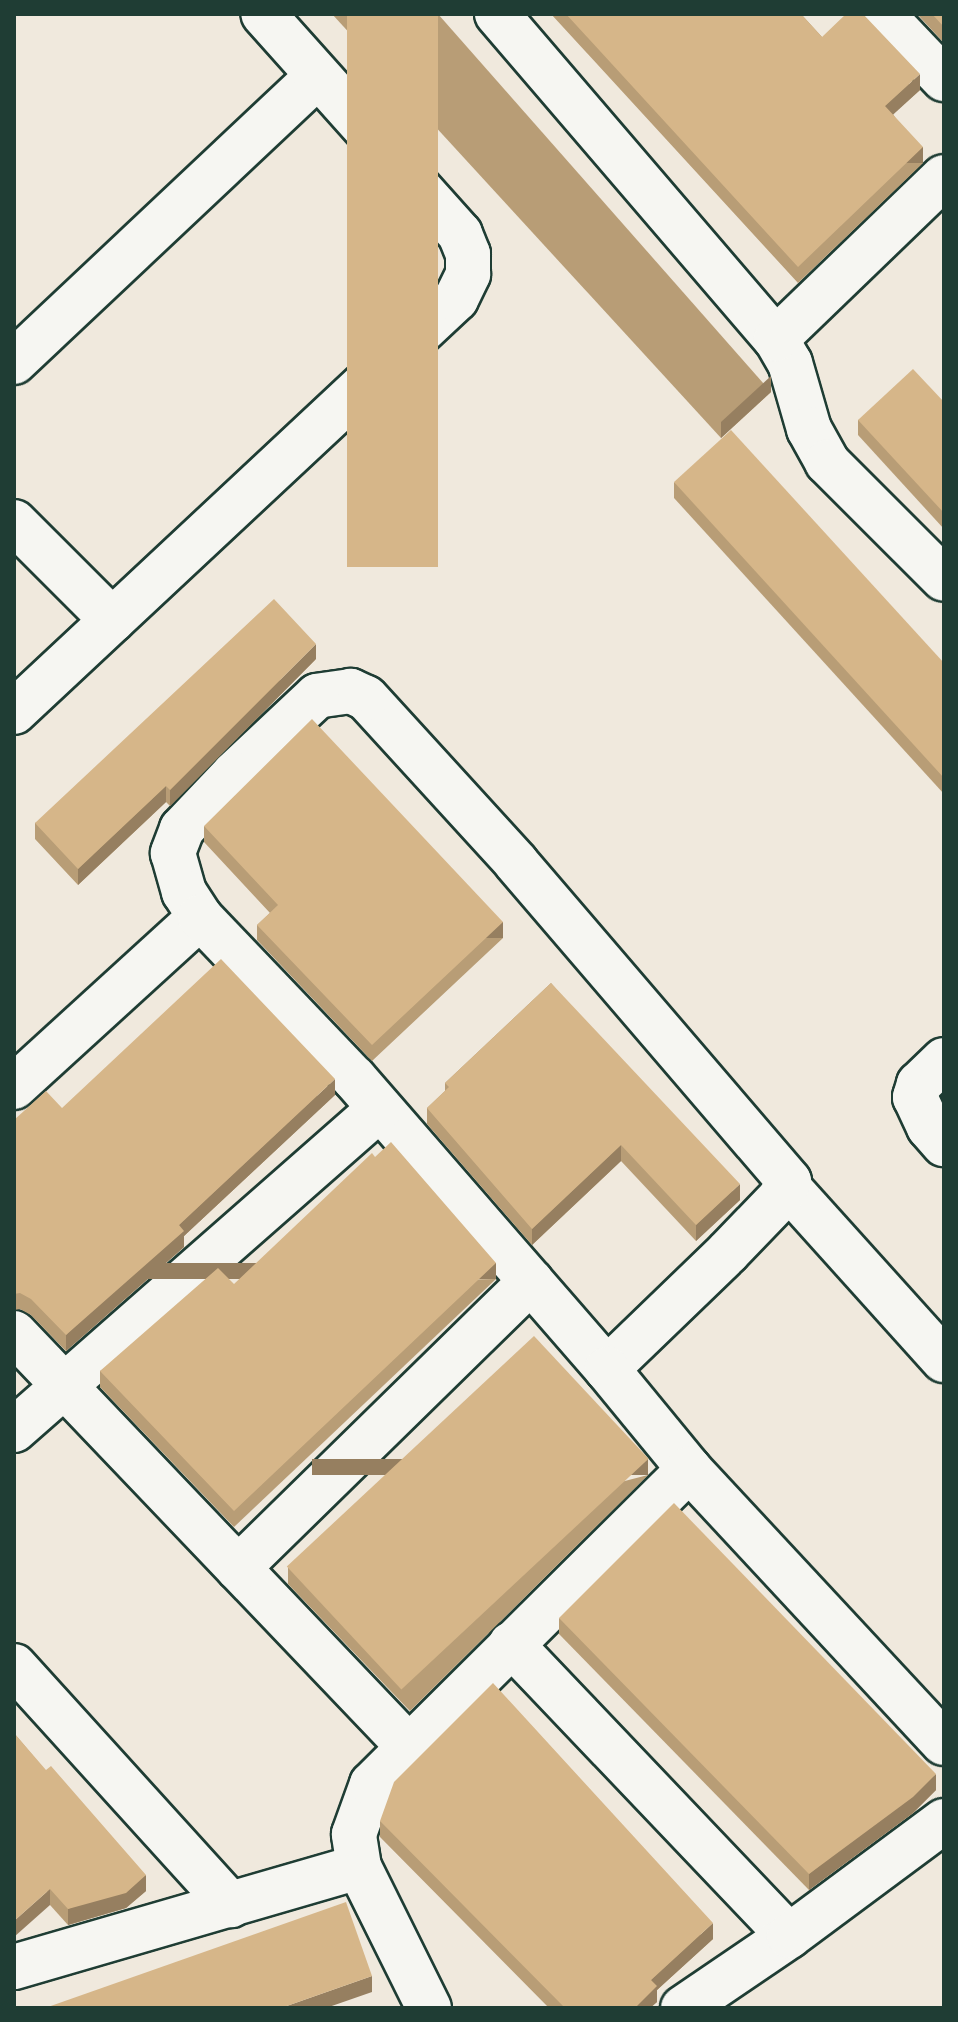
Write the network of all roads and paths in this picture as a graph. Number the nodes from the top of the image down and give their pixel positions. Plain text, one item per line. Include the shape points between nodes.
1 (263, 14) edge
2 (497, 14) edge
3 (882, 14) edge
4 (318, 76) junction
5 (944, 79) edge
6 (944, 177) edge
7 (776, 339) junction
8 (14, 362) edge
9 (14, 522) edge
10 (944, 579) edge
11 (112, 620) junction
12 (14, 712) edge
13 (200, 917) junction
14 (944, 1060) edge
15 (14, 1087) edge
16 (380, 1108) junction
17 (944, 1144) edge
18 (788, 1187) junction
19 (531, 1281) junction
20 (14, 1333) edge
21 (944, 1360) edge
22 (607, 1369) junction
23 (65, 1387) junction
24 (14, 1430) edge
25 (689, 1469) junction
26 (238, 1568) junction
27 (511, 1644) junction
28 (14, 1666) edge
29 (944, 1743) edge
30 (408, 1746) junction
31 (944, 1821) edge
32 (359, 1867) junction
33 (231, 1905) junction
34 (789, 1936) junction
35 (14, 1967) edge
36 (429, 2008) edge
37 (683, 2008) edge

1 - 4 street
2 - 7 street
3 - 5 street
4 - 8 street
4 - 11 street via 460,234 468,274 456,299
6 - 7 street
7 - 10 street via 827,462
9 - 11 street
11 - 12 street
13 - 15 street
13 - 16 street
13 - 18 street via 175,868 174,844 182,829 317,696 359,693 547,898 786,1173
14 - 17 street via 919,1084 915,1097
16 - 19 street
16 - 23 street
18 - 21 street
18 - 22 street
19 - 22 street
19 - 26 street
20 - 23 street
22 - 25 street
23 - 24 street
23 - 26 street
25 - 27 street
25 - 29 street
26 - 30 street
27 - 30 street
27 - 34 street
28 - 33 street
30 - 32 street via 372,1784 354,1834
31 - 34 street
32 - 33 street
32 - 36 street
33 - 35 street
34 - 37 street

